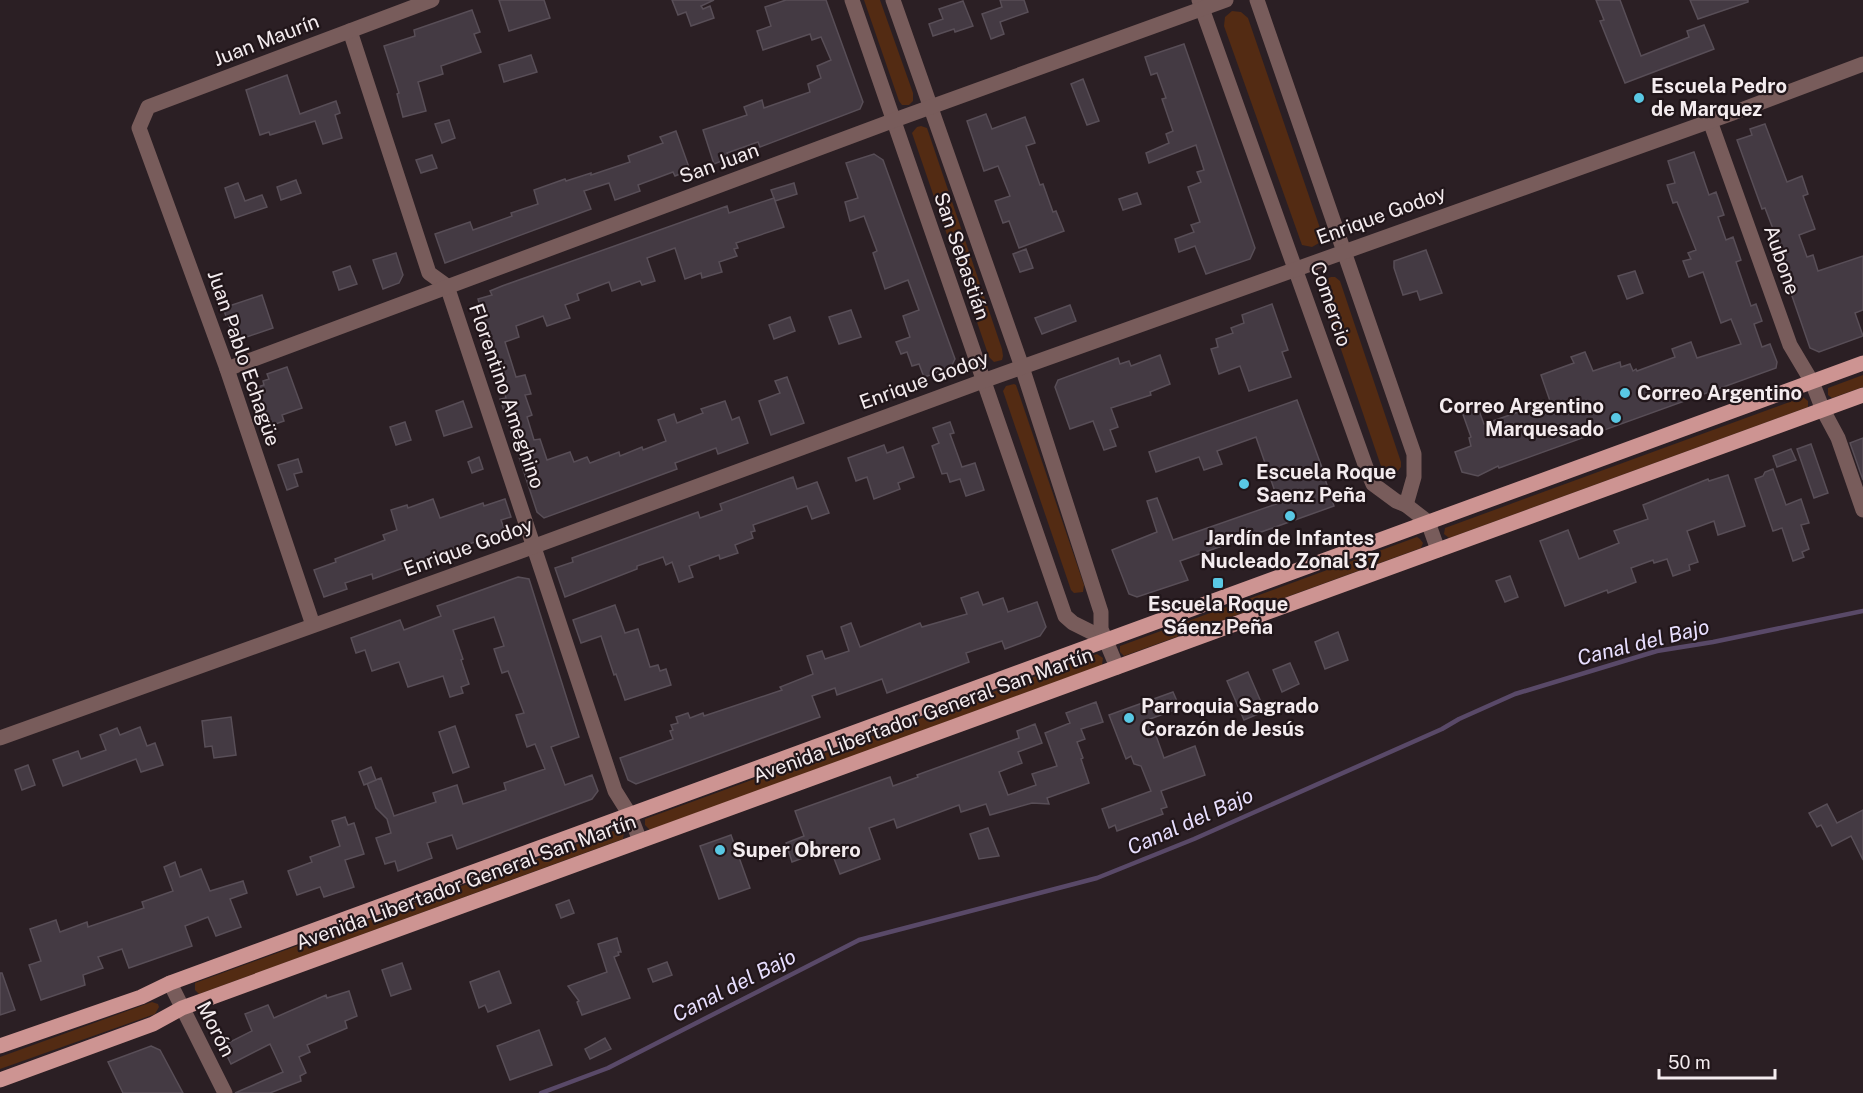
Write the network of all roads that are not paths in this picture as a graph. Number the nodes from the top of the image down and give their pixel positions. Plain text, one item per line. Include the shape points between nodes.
1 (432, 0) edge
2 (852, 0) edge
3 (893, 0) edge
4 (1226, 0) edge
5 (1257, 0) edge
6 (1201, 4) edge
7 (350, 31) junction
8 (1863, 64) edge
9 (148, 107) joint
10 (931, 107) junction
11 (892, 121) junction
12 (1710, 121) junction
13 (1344, 250) junction
14 (1296, 268) junction
15 (447, 286) junction
16 (1863, 363) edge
17 (1022, 367) junction
18 (227, 369) junction
19 (983, 381) junction
20 (1812, 382) junction
21 (1863, 395) edge
22 (1823, 410) junction
23 (1406, 505) junction
24 (1863, 510) edge
25 (1428, 522) junction
26 (535, 546) junction
27 (1438, 550) junction
28 (313, 625) junction
29 (1107, 640) junction
30 (1117, 667) junction
31 (0, 738) edge
32 (630, 815) junction
33 (640, 841) junction
34 (171, 983) junction
35 (182, 1008) junction
36 (0, 1046) edge
37 (0, 1080) edge
38 (225, 1093) edge

1 - 7 street, Juan Maurín
2 - 11 street, San Sebastián
3 - 10 street, San Sebastián
4 - 6 street, San Juan
5 - 13 street, Comercio
6 - 10 street, San Juan
6 - 14 street, Comercio
7 - 9 street, Juan Maurín
7 - 15 street, Florentino Ameghino via 429,273
8 - 12 street, Enrique Godoy
9 - 18 street, Juan Pablo Echagüe via 139,128
10 - 11 street, San Juan
10 - 17 street, San Sebastián
11 - 15 street, San Juan
11 - 19 street, San Sebastián
12 - 13 street, Enrique Godoy
12 - 20 street, Aubone via 1790,345
13 - 14 street, Enrique Godoy
13 - 23 street, Comercio via 1413,454 1414,477
14 - 17 street, Enrique Godoy
14 - 23 street, Comercio via 1373,484
15 - 18 street, San Juan
15 - 26 street, Florentino Ameghino
16 - 20 main road, Avenida Libertador General San Martín
17 - 19 street, Enrique Godoy
17 - 29 street, San Sebastián
18 - 28 street, Juan Pablo Echagüe
19 - 26 street, Enrique Godoy
19 - 29 street, San Sebastián via 1065,616
20 - 22 street, Aubone
20 - 25 main road, Avenida Libertador General San Martín
21 - 22 main road, Avenida Libertador General San Martín
22 - 24 street, Aubone via 1838,438
22 - 27 main road, Avenida Libertador General San Martín
23 - 25 street, Comercio
25 - 27 street
25 - 29 main road, Avenida Libertador General San Martín
26 - 28 street, Enrique Godoy
26 - 32 street, Florentino Ameghino via 615,792
27 - 30 main road, Avenida Libertador General San Martín
28 - 31 street, Enrique Godoy
29 - 30 street, San Sebastián
29 - 32 main road, Avenida Libertador General San Martín
30 - 33 main road, Avenida Libertador General San Martín
32 - 33 street, Florentino Ameghino
32 - 34 main road, Avenida Libertador General San Martín
33 - 35 main road, Avenida Libertador General San Martín
34 - 35 street, Morón
34 - 36 main road, Avenida Libertador General San Martín
35 - 37 main road, Avenida Libertador General San Martín via 153,1024
35 - 38 street, Morón

